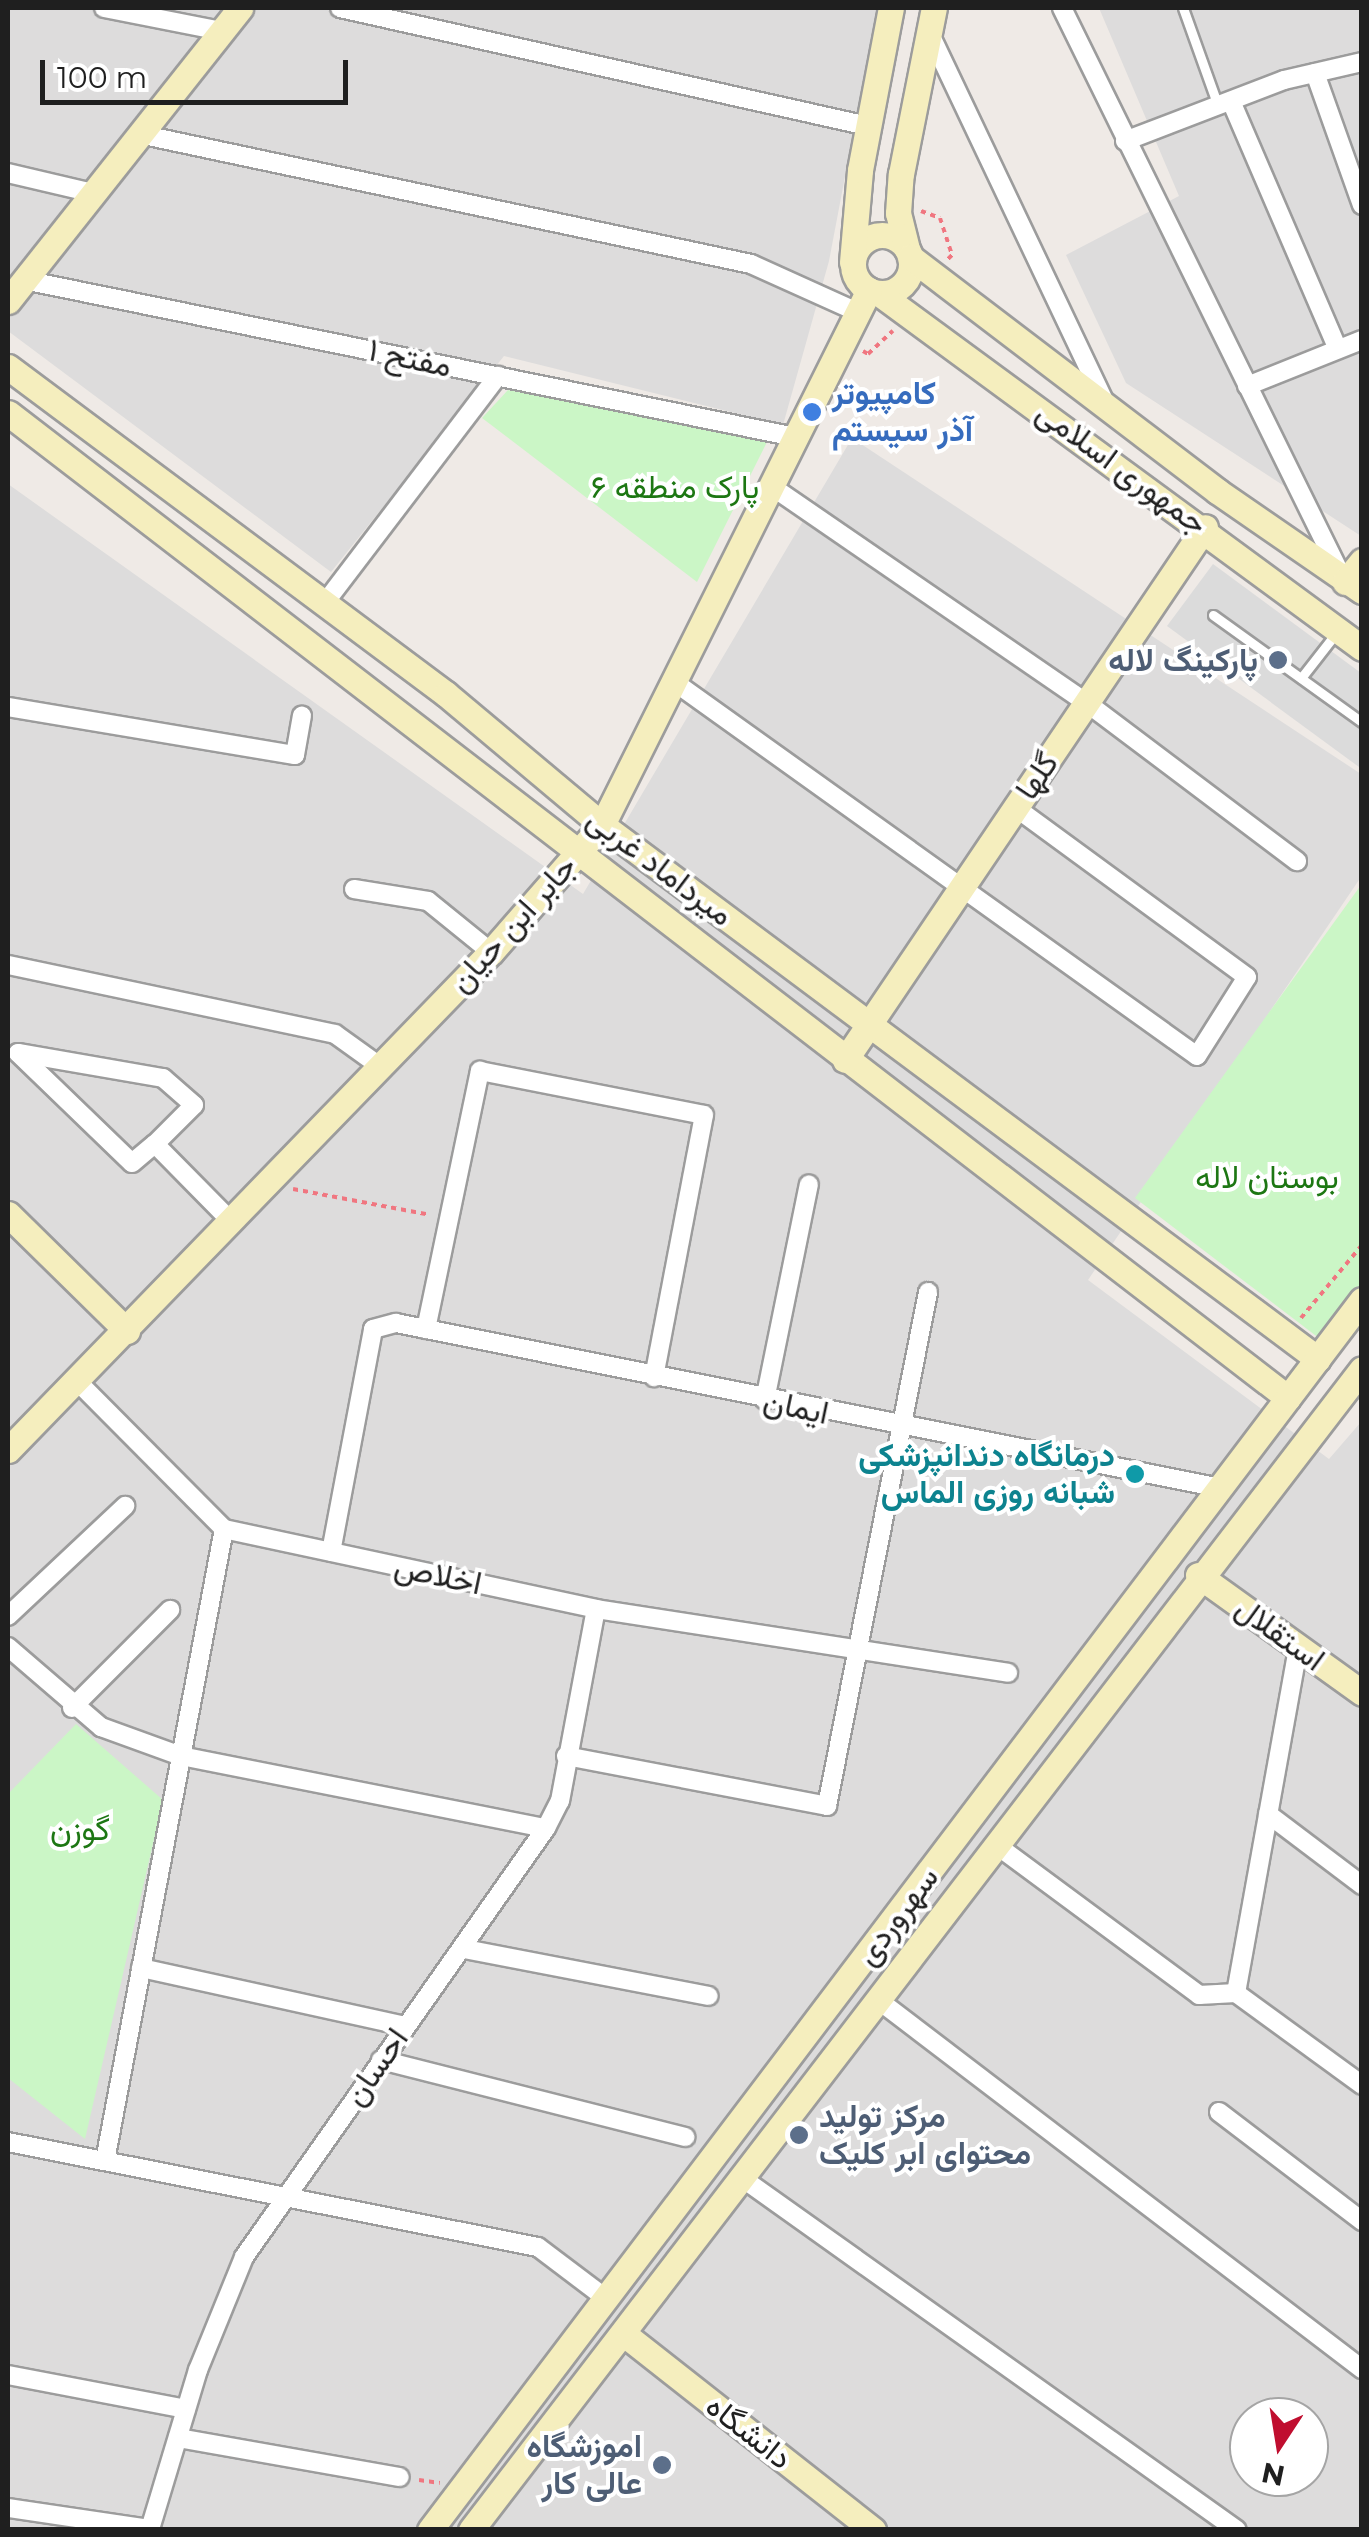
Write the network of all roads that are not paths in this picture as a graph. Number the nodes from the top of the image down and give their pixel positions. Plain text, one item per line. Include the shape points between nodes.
1 (104, 8) edge
2 (240, 8) edge
3 (340, 8) edge
4 (891, 8) edge
5 (1062, 8) edge
6 (1183, 8) edge
7 (932, 20) edge
8 (221, 31) junction
9 (1362, 62) edge
10 (1315, 73) junction
11 (1224, 103) junction
12 (868, 126) junction
13 (139, 134) junction
14 (1125, 141) junction
15 (8, 174) edge
16 (93, 193) junction
17 (1362, 206) edge
18 (909, 253) junction
19 (852, 262) junction
20 (24, 280) junction
21 (868, 298) junction
22 (8, 301) edge
23 (1362, 340) edge
24 (1338, 350) junction
25 (8, 367) edge
26 (498, 376) junction
27 (1247, 386) junction
28 (1106, 406) junction
29 (8, 413) edge
30 (796, 437) junction
31 (771, 486) junction
32 (1205, 527) junction
33 (1362, 560) edge
34 (1353, 587) edge
35 (324, 604) junction
36 (1213, 614) dead end
37 (1339, 630) junction
38 (1362, 648) edge
39 (1301, 678) junction
40 (674, 681) junction
41 (1087, 703) junction
42 (8, 707) edge
43 (302, 716) dead end
44 (1362, 722) edge
45 (1016, 808) junction
46 (602, 825) junction
47 (576, 854) junction
48 (1297, 861) dead end
49 (354, 889) dead end
50 (960, 890) junction
51 (491, 952) junction
52 (8, 966) edge
53 (870, 1024) junction
54 (846, 1060) junction
55 (381, 1067) junction
56 (155, 1144) junction
57 (808, 1184) dead end
58 (8, 1214) edge
59 (232, 1222) junction
60 (928, 1292) dead end
61 (1362, 1300) edge
62 (426, 1329) junction
63 (127, 1331) junction
64 (1318, 1358) junction
65 (654, 1377) junction
66 (1359, 1379) edge
67 (77, 1382) junction
68 (1288, 1398) junction
69 (764, 1400) junction
70 (898, 1428) junction
71 (8, 1450) edge
72 (1220, 1488) junction
73 (126, 1506) dead end
74 (224, 1529) junction
75 (331, 1552) junction
76 (1198, 1575) junction
77 (596, 1609) junction
78 (170, 1610) dead end
79 (8, 1616) edge
80 (8, 1647) edge
81 (1298, 1647) junction
82 (857, 1654) junction
83 (1008, 1673) dead end
84 (1362, 1693) edge
85 (72, 1708) junction
86 (182, 1756) junction
87 (566, 1756) junction
88 (1268, 1814) junction
89 (546, 1828) junction
90 (995, 1844) junction
91 (1362, 1885) edge
92 (465, 1950) junction
93 (142, 1968) junction
94 (1236, 1993) junction
95 (708, 1996) dead end
96 (877, 1999) junction
97 (405, 2026) junction
98 (380, 2060) junction
99 (1362, 2085) edge
100 (1219, 2112) dead end
101 (685, 2137) dead end
102 (8, 2142) edge
103 (105, 2161) junction
104 (742, 2178) junction
105 (287, 2195) junction
106 (1362, 2222) edge
107 (608, 2300) junction
108 (624, 2334) junction
109 (1362, 2369) edge
110 (8, 2375) edge
111 (186, 2409) junction
112 (178, 2438) junction
113 (400, 2477) road end
114 (8, 2508) edge
115 (29, 2521) edge
116 (150, 2529) edge
117 (430, 2530) edge
118 (471, 2530) edge
119 (873, 2530) edge
120 (1237, 2530) edge

1 - 8 street
2 - 8 street
3 - 12 street
4 - 12 street
5 - 14 street
6 - 11 lane
7 - 18 street via 901,174 898,213
7 - 28 street
8 - 13 street
9 - 10 street
10 - 11 street
10 - 17 street
11 - 14 street
11 - 24 street
12 - 19 street
13 - 16 street
13 - 21 street via 751,264
14 - 27 street
15 - 16 street
16 - 20 street
18 - 19 street via 893,237 875,236 859,245
18 - 21 street via 904,283
18 - 28 street, جمهوری اسلامی
19 - 21 street
20 - 22 street
20 - 26 street, مفتح ۱
21 - 30 street, جابر ابن حیان
21 - 32 street, جمهوری اسلامی
23 - 24 street
24 - 27 street
25 - 35 street, میرداماد غربی
26 - 30 street, مفتح ۱
26 - 35 street
27 - 34 street
28 - 34 street, جمهوری اسلامی
29 - 47 street, میرداماد غربی
30 - 31 street, جابر ابن حیان
31 - 40 street, جابر ابن حیان
31 - 41 street
32 - 37 street, جمهوری اسلامی
32 - 41 street, گلها
33 - 34 street
35 - 46 street, میرداماد غربی
36 - 39 lane
37 - 38 street, جمهوری اسلامی
37 - 39 lane
39 - 44 lane
40 - 46 street, جابر ابن حیان
40 - 50 street
41 - 45 street, گلها
41 - 48 street
42 - 43 street via 296,755
45 - 50 street, گلها
45 - 50 street via 1247,977 1196,1056
46 - 47 street, جابر ابن حیان
46 - 53 street, میرداماد غربی
47 - 51 street, جابر ابن حیان
47 - 54 street, میرداماد غربی
49 - 51 street via 428,901
50 - 53 street, گلها
51 - 55 street, جابر ابن حیان
52 - 55 street via 335,1034
53 - 54 street, گلها
53 - 64 street, میرداماد غربی
54 - 68 street, میرداماد غربی
55 - 59 street, جابر ابن حیان
56 - 56 street via 132,1163 18,1053 163,1078 194,1106
56 - 59 street
57 - 69 street
58 - 63 street
59 - 63 street, جابر ابن حیان
60 - 70 street
61 - 64 street, سهروردی
62 - 65 street, ایمان
62 - 65 street via 480,1071 704,1115
62 - 75 street, ایمان via 396,1323 373,1329
63 - 67 street, جابر ابن حیان
64 - 68 street, سهروردی
65 - 69 street, ایمان
66 - 76 street, سهروردی
67 - 71 street, جابر ابن حیان
67 - 74 street
68 - 72 street, سهروردی
69 - 70 street, ایمان
70 - 72 street, ایمان
70 - 82 street
72 - 107 street, سهروردی
73 - 79 street
74 - 75 street, اخلاص
74 - 86 street
75 - 77 street, اخلاص
76 - 81 street, استقلال
76 - 90 street, سهروردی
77 - 82 street, اخلاص
77 - 87 street, احسان
78 - 85 street
80 - 85 street
81 - 84 street, استقلال
81 - 88 street
82 - 83 street, اخلاص
82 - 87 street via 827,1806
85 - 86 street via 102,1728
86 - 89 street
86 - 93 street
87 - 89 street, احسان via 560,1801
88 - 91 street
88 - 94 street
89 - 92 street, احسان
90 - 94 street via 1199,1994
90 - 96 street, سهروردی
92 - 95 street
92 - 97 street, احسان
93 - 97 street
93 - 103 street
94 - 99 street
96 - 104 street, سهروردی
96 - 109 street
97 - 98 street, احسان
98 - 101 street
98 - 105 street, احسان
100 - 106 street
102 - 103 street
103 - 105 street
104 - 108 street, سهروردی
104 - 120 street
105 - 107 street via 538,2247
105 - 111 street, احسان via 244,2257
107 - 117 street, سهروردی
108 - 118 street, سهروردی
108 - 119 street, دانشگاه
110 - 111 street
111 - 112 street, احسان
112 - 113 street
112 - 116 street, احسان
114 - 115 street
115 - 116 street

